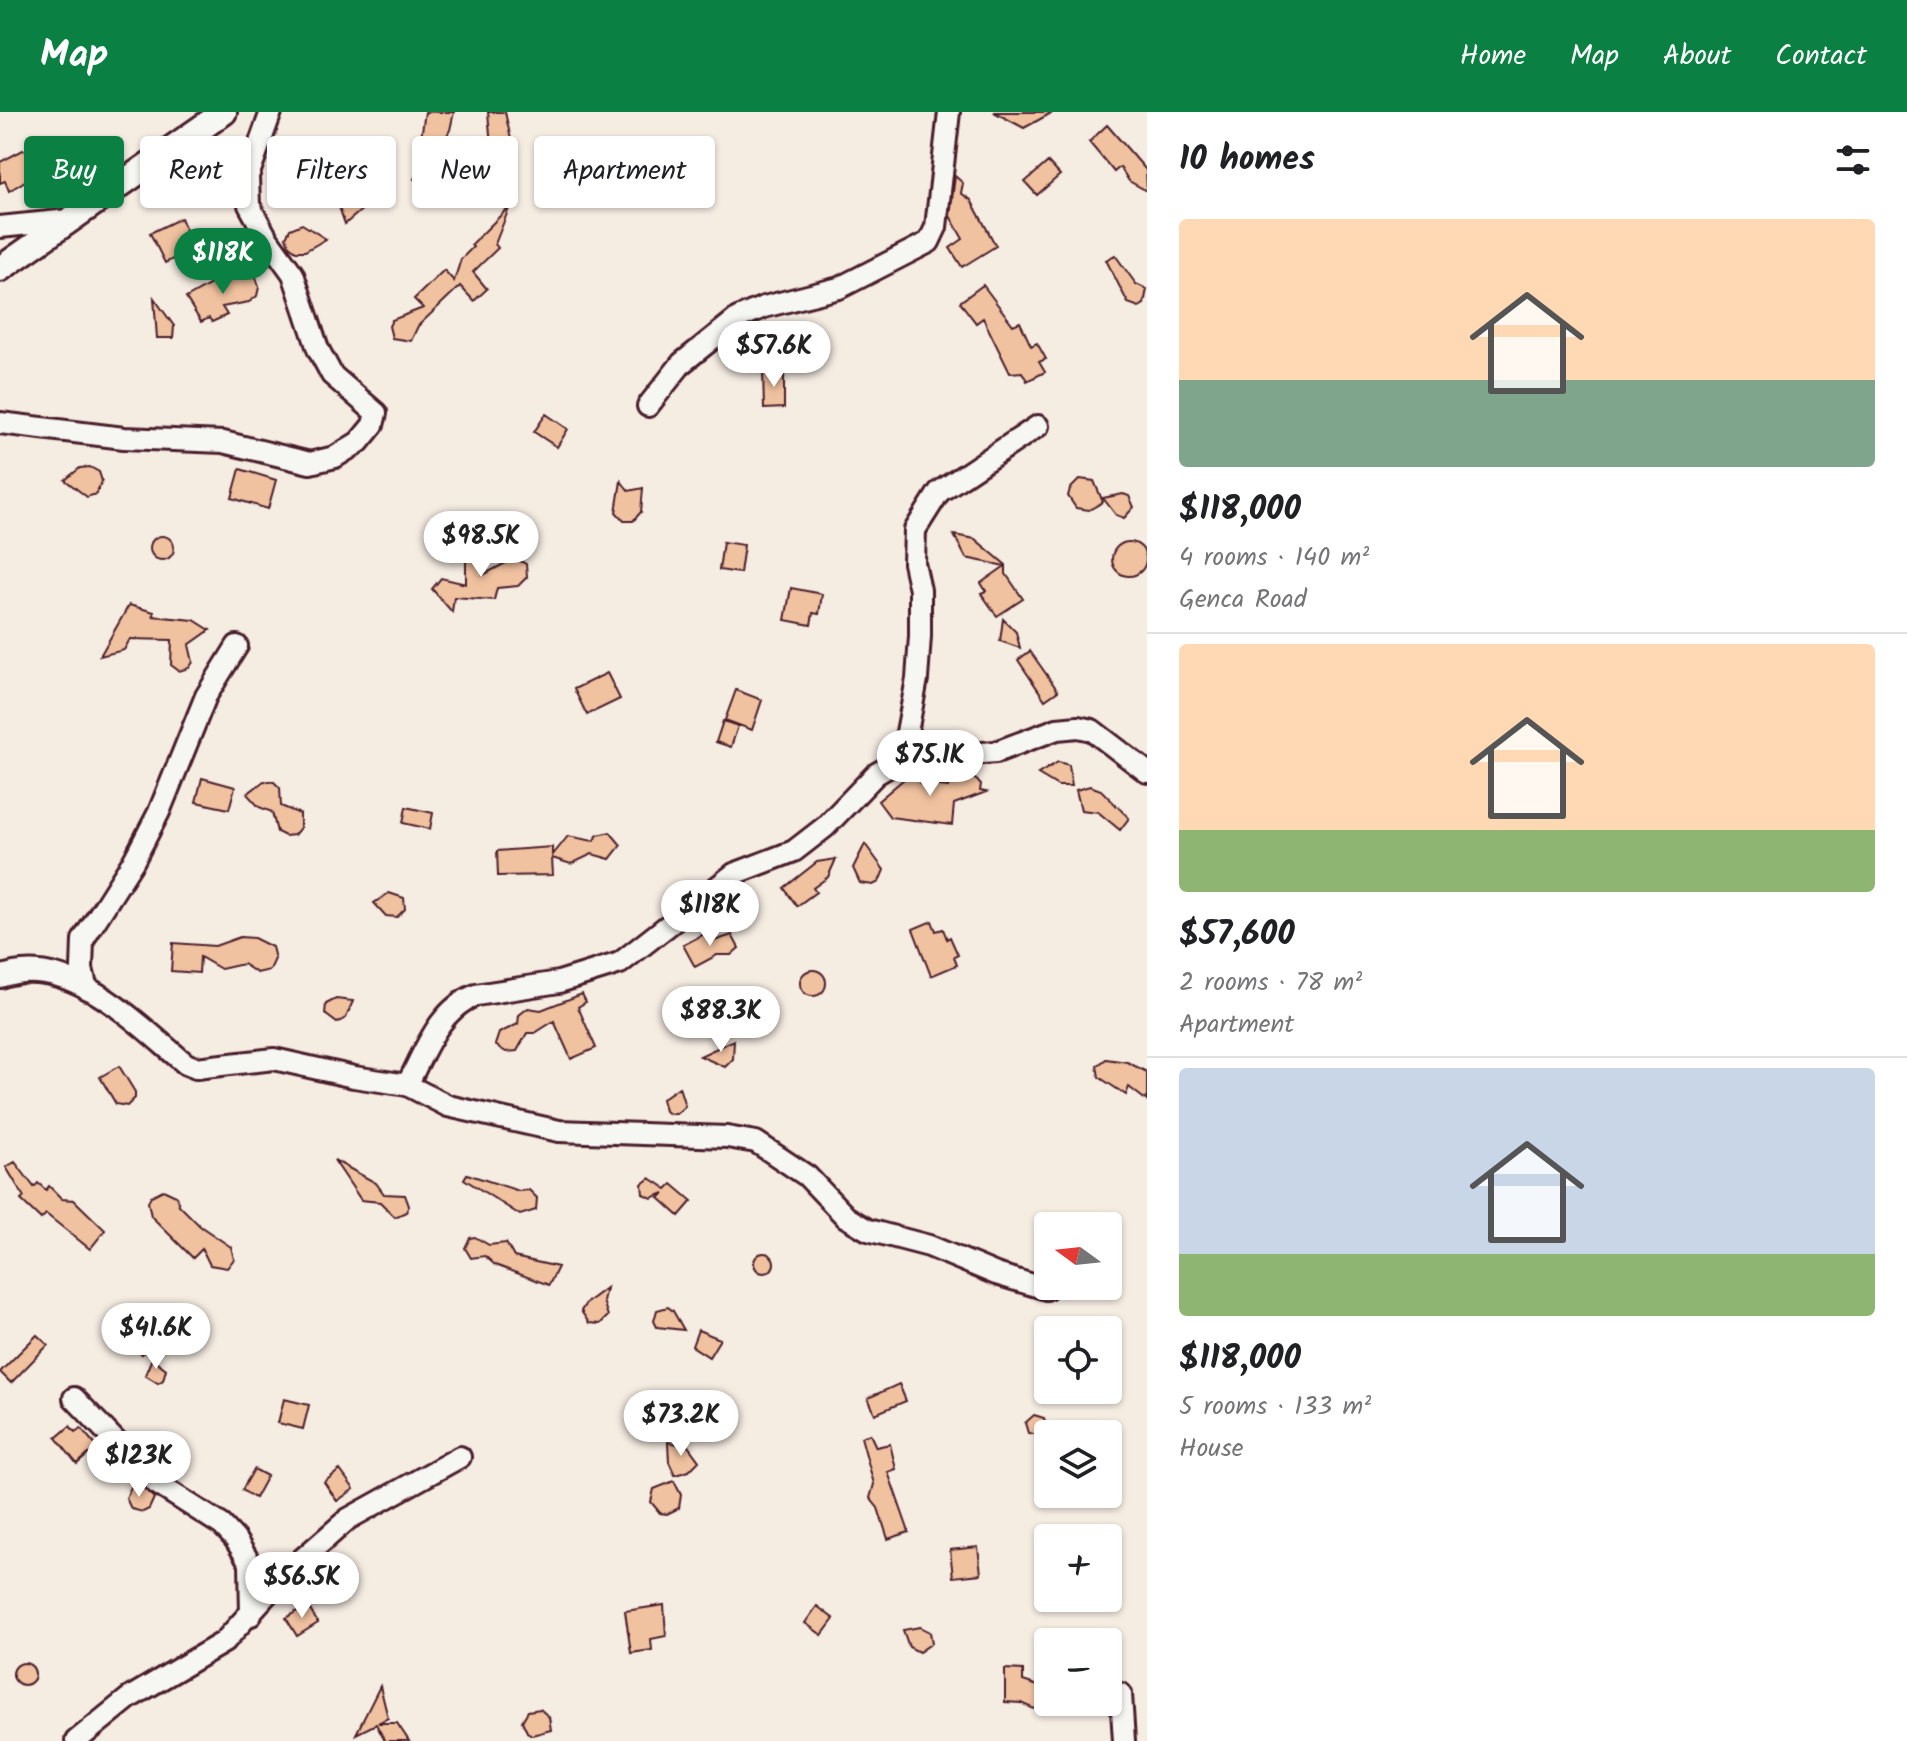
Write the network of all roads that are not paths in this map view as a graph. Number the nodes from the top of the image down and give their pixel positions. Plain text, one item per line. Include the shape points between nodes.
1 (224, 112) edge
2 (271, 112) edge
3 (949, 112) edge
4 (69, 220) junction
5 (0, 227) edge
6 (0, 269) edge
7 (648, 406) dead end
8 (0, 423) edge
9 (1038, 426) dead end
10 (237, 646) dead end
11 (902, 759) junction
12 (1147, 772) edge
13 (0, 977) edge
14 (87, 989) junction
15 (407, 1085) junction
16 (1034, 1285) edge
17 (74, 1398) dead end
18 (460, 1457) dead end
19 (251, 1615) junction
20 (1122, 1710) edge
21 (76, 1741) edge
22 (1124, 1741) edge

1 - 4 street
2 - 8 street via 248,176 249,205 293,274 332,375 376,413 369,431 335,457 310,463 223,442 124,438
3 - 7 street via 936,227 929,242 839,288 738,318 682,363
4 - 5 street
4 - 6 street
9 - 11 street via 939,492 915,530 920,636
10 - 14 street via 206,696 141,848 83,940
11 - 12 street via 996,752 1057,729 1078,727 1092,730
11 - 15 street via 876,774 794,851 734,874 620,963 595,974 458,1002 432,1036
13 - 14 street via 52,973
14 - 15 street via 196,1068 274,1059
15 - 16 street via 448,1106 559,1131 756,1142 807,1176 846,1217 868,1230 929,1246
17 - 19 street via 156,1483 235,1539 250,1563
18 - 19 street via 348,1519 284,1575
19 - 21 street via 224,1642 129,1698
20 - 22 street

